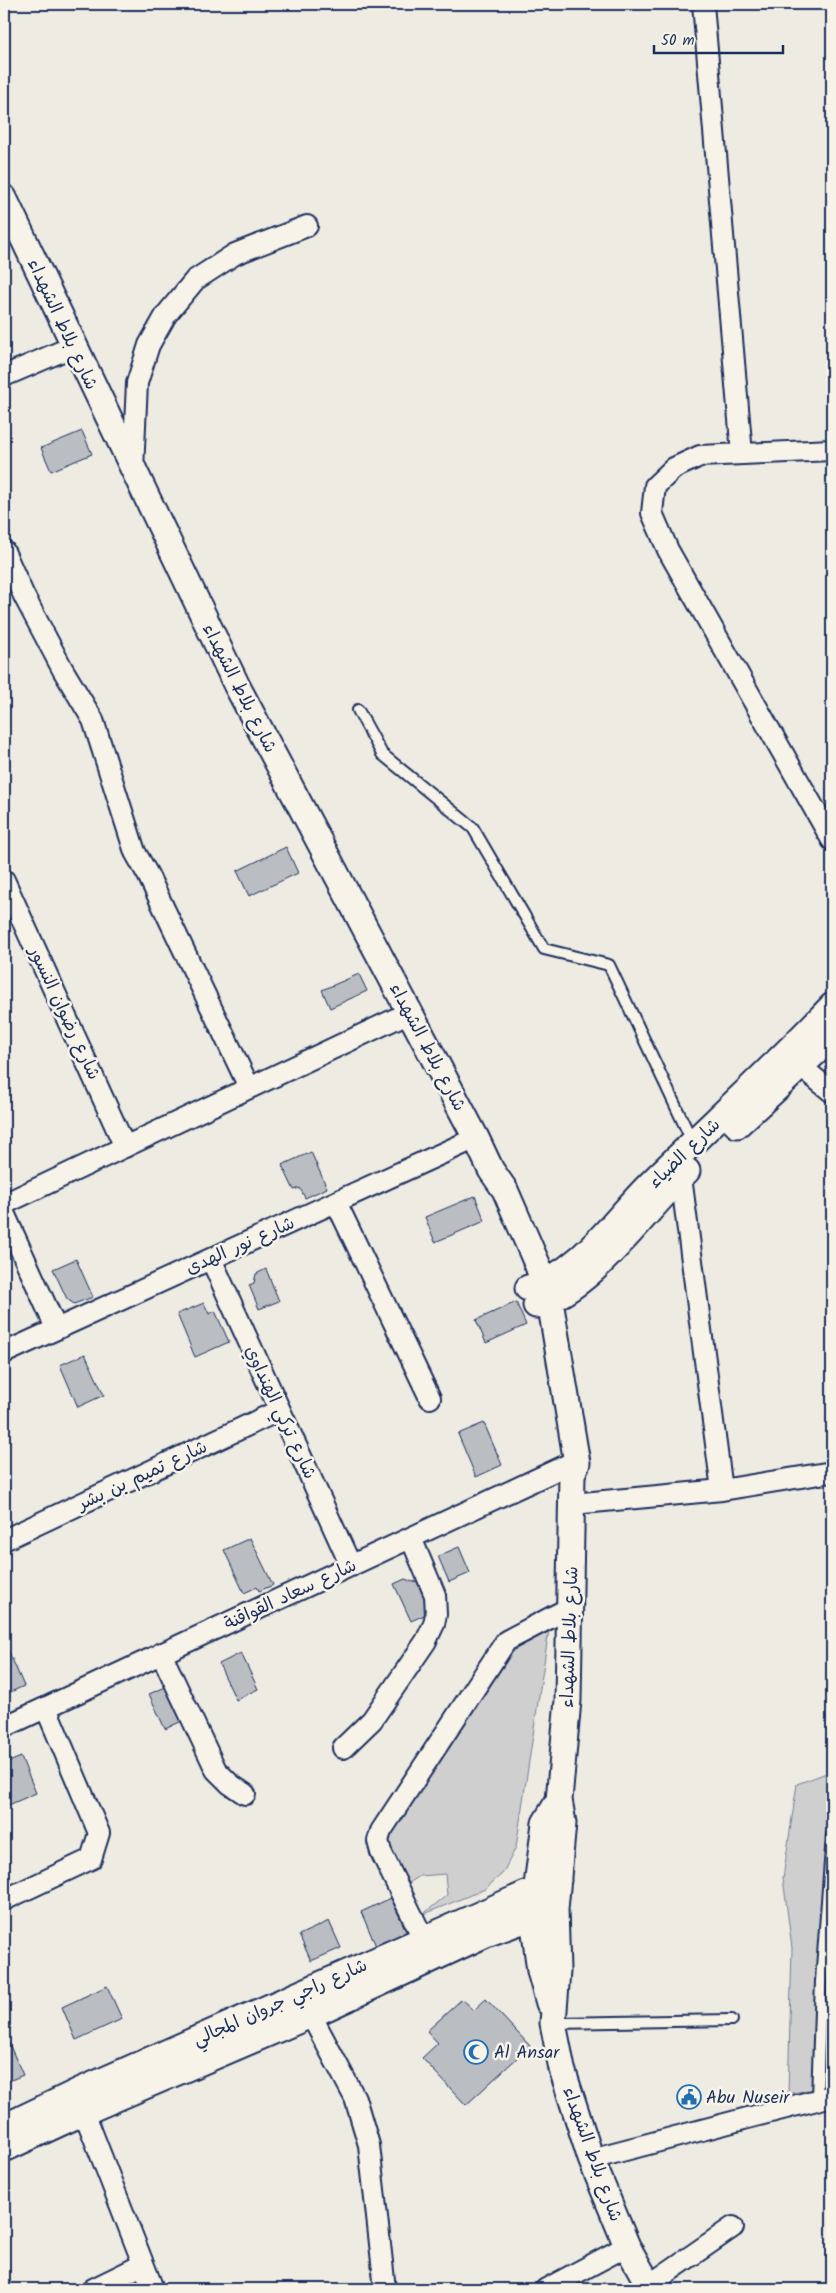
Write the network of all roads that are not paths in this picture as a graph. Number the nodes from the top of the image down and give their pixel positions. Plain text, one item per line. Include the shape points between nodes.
1 (704, 4) edge
2 (7, 212) edge
3 (308, 226) dead end
4 (74, 346) junction
5 (4, 376) edge
6 (832, 450) edge
7 (742, 454) junction
8 (133, 471) junction
9 (4, 551) edge
10 (358, 710) dead end
11 (832, 840) edge
12 (4, 880) edge
13 (832, 1006) edge
14 (410, 1012) junction
15 (832, 1037) edge
16 (800, 1066) junction
17 (249, 1087) junction
18 (832, 1092) edge
19 (476, 1138) junction
20 (694, 1144) junction
21 (125, 1147) junction
22 (681, 1177) junction
23 (336, 1202) junction
24 (4, 1204) edge
25 (4, 1213) edge
26 (211, 1259) junction
27 (539, 1294) junction
28 (56, 1328) junction
29 (4, 1353) edge
30 (430, 1398) dead end
31 (280, 1410) junction
32 (572, 1467) junction
33 (832, 1472) edge
34 (722, 1490) junction
35 (572, 1504) junction
36 (411, 1538) junction
37 (4, 1540) edge
38 (351, 1566) junction
39 (571, 1607) junction
40 (162, 1653) junction
41 (46, 1708) junction
42 (4, 1727) edge
43 (344, 1748) dead end
44 (245, 1794) dead end
45 (559, 1800) junction
46 (832, 1835) edge
47 (558, 1880) junction
48 (535, 1890) junction
49 (4, 1900) edge
50 (544, 1913) junction
51 (423, 1938) junction
52 (312, 2015) junction
53 (552, 2018) junction
54 (732, 2020) dead end
55 (252, 2028) junction
56 (824, 2098) edge
57 (81, 2102) junction
58 (4, 2127) edge
59 (4, 2149) edge
60 (591, 2159) junction
61 (733, 2227) dead end
62 (627, 2246) junction
63 (142, 2265) junction
64 (650, 2287) edge
65 (93, 2289) edge
66 (154, 2289) edge
67 (385, 2289) edge
68 (546, 2289) edge

1 - 7 street
2 - 4 street, شارع بلاط الشهداء
3 - 8 street via 235,254 195,280 166,316 149,345 137,383
4 - 5 street
4 - 8 street, شارع بلاط الشهداء
6 - 7 street
7 - 11 street via 700,456 674,468 655,486 652,513 668,550
8 - 14 street, شارع بلاط الشهداء via 237,686
9 - 17 street via 24,596 93,720 135,852
10 - 20 lane via 382,754 473,828 544,949 609,965
12 - 21 street, شارع رضوان النسور
13 - 20 street, شارع الضياء
14 - 17 street
14 - 19 street, شارع بلاط الشهداء
15 - 16 street, شارع الضياء
16 - 18 street
16 - 22 street, شارع الضياء
17 - 21 street
19 - 23 street, شارع نور الهدى
19 - 27 street, شارع بلاط الشهداء via 505,1190
20 - 27 street, شارع الضياء
21 - 24 street
22 - 27 street, شارع الضياء via 620,1243 569,1290
22 - 34 street
23 - 26 street, شارع نور الهدى
23 - 30 street
25 - 28 street
26 - 28 street, شارع نور الهدى
26 - 31 street, شارع تركي الهنداوي
27 - 32 street, شارع بلاط الشهداء via 552,1407
28 - 29 street, شارع نور الهدى
31 - 37 street, شارع تميم بن بشر
31 - 38 street, شارع تركي الهنداوي
32 - 35 street, شارع بلاط الشهداء
32 - 36 street, شارع سعاد القواقنة
33 - 34 street
34 - 35 street
35 - 39 street, شارع بلاط الشهداء
36 - 38 street, شارع سعاد القواقنة
36 - 43 street via 435,1595 434,1624 426,1641 372,1720
38 - 40 street, شارع سعاد القواقنة
39 - 45 street, شارع بلاط الشهداء via 568,1700
39 - 51 street via 506,1640 381,1832 378,1841 381,1852
40 - 41 street, شارع سعاد القواقنة
40 - 44 street via 216,1770
41 - 42 street, شارع سعاد القواقنة
41 - 49 street via 99,1833 91,1859
45 - 47 street, شارع بلاط الشهداء via 563,1823
45 - 48 street, شارع بلاط الشهداء via 545,1823
46 - 56 lane via 821,1981
47 - 48 street, شارع راجي جروان المجالي
47 - 50 street, شارع بلاط الشهداء
48 - 50 street, شارع بلاط الشهداء
48 - 51 street, شارع راجي جروان المجالي
50 - 52 street, شارع راجي جروان المجالي via 486,1934
50 - 53 street, شارع بلاط الشهداء via 540,1971
51 - 55 street, شارع راجي جروان المجالي
52 - 55 street, شارع راجي جروان المجالي
52 - 67 street via 355,2098 369,2145
53 - 54 lane
53 - 60 street, شارع بلاط الشهداء via 562,2069
55 - 57 street, شارع راجي جروان المجالي
56 - 60 street
57 - 58 street, شارع راجي جروان المجالي
57 - 59 street, شارع راجي جروان المجالي
57 - 63 street
60 - 62 street, شارع بلاط الشهداء
61 - 64 street
62 - 64 street, شارع بلاط الشهداء
62 - 68 street
63 - 65 street
63 - 66 street

